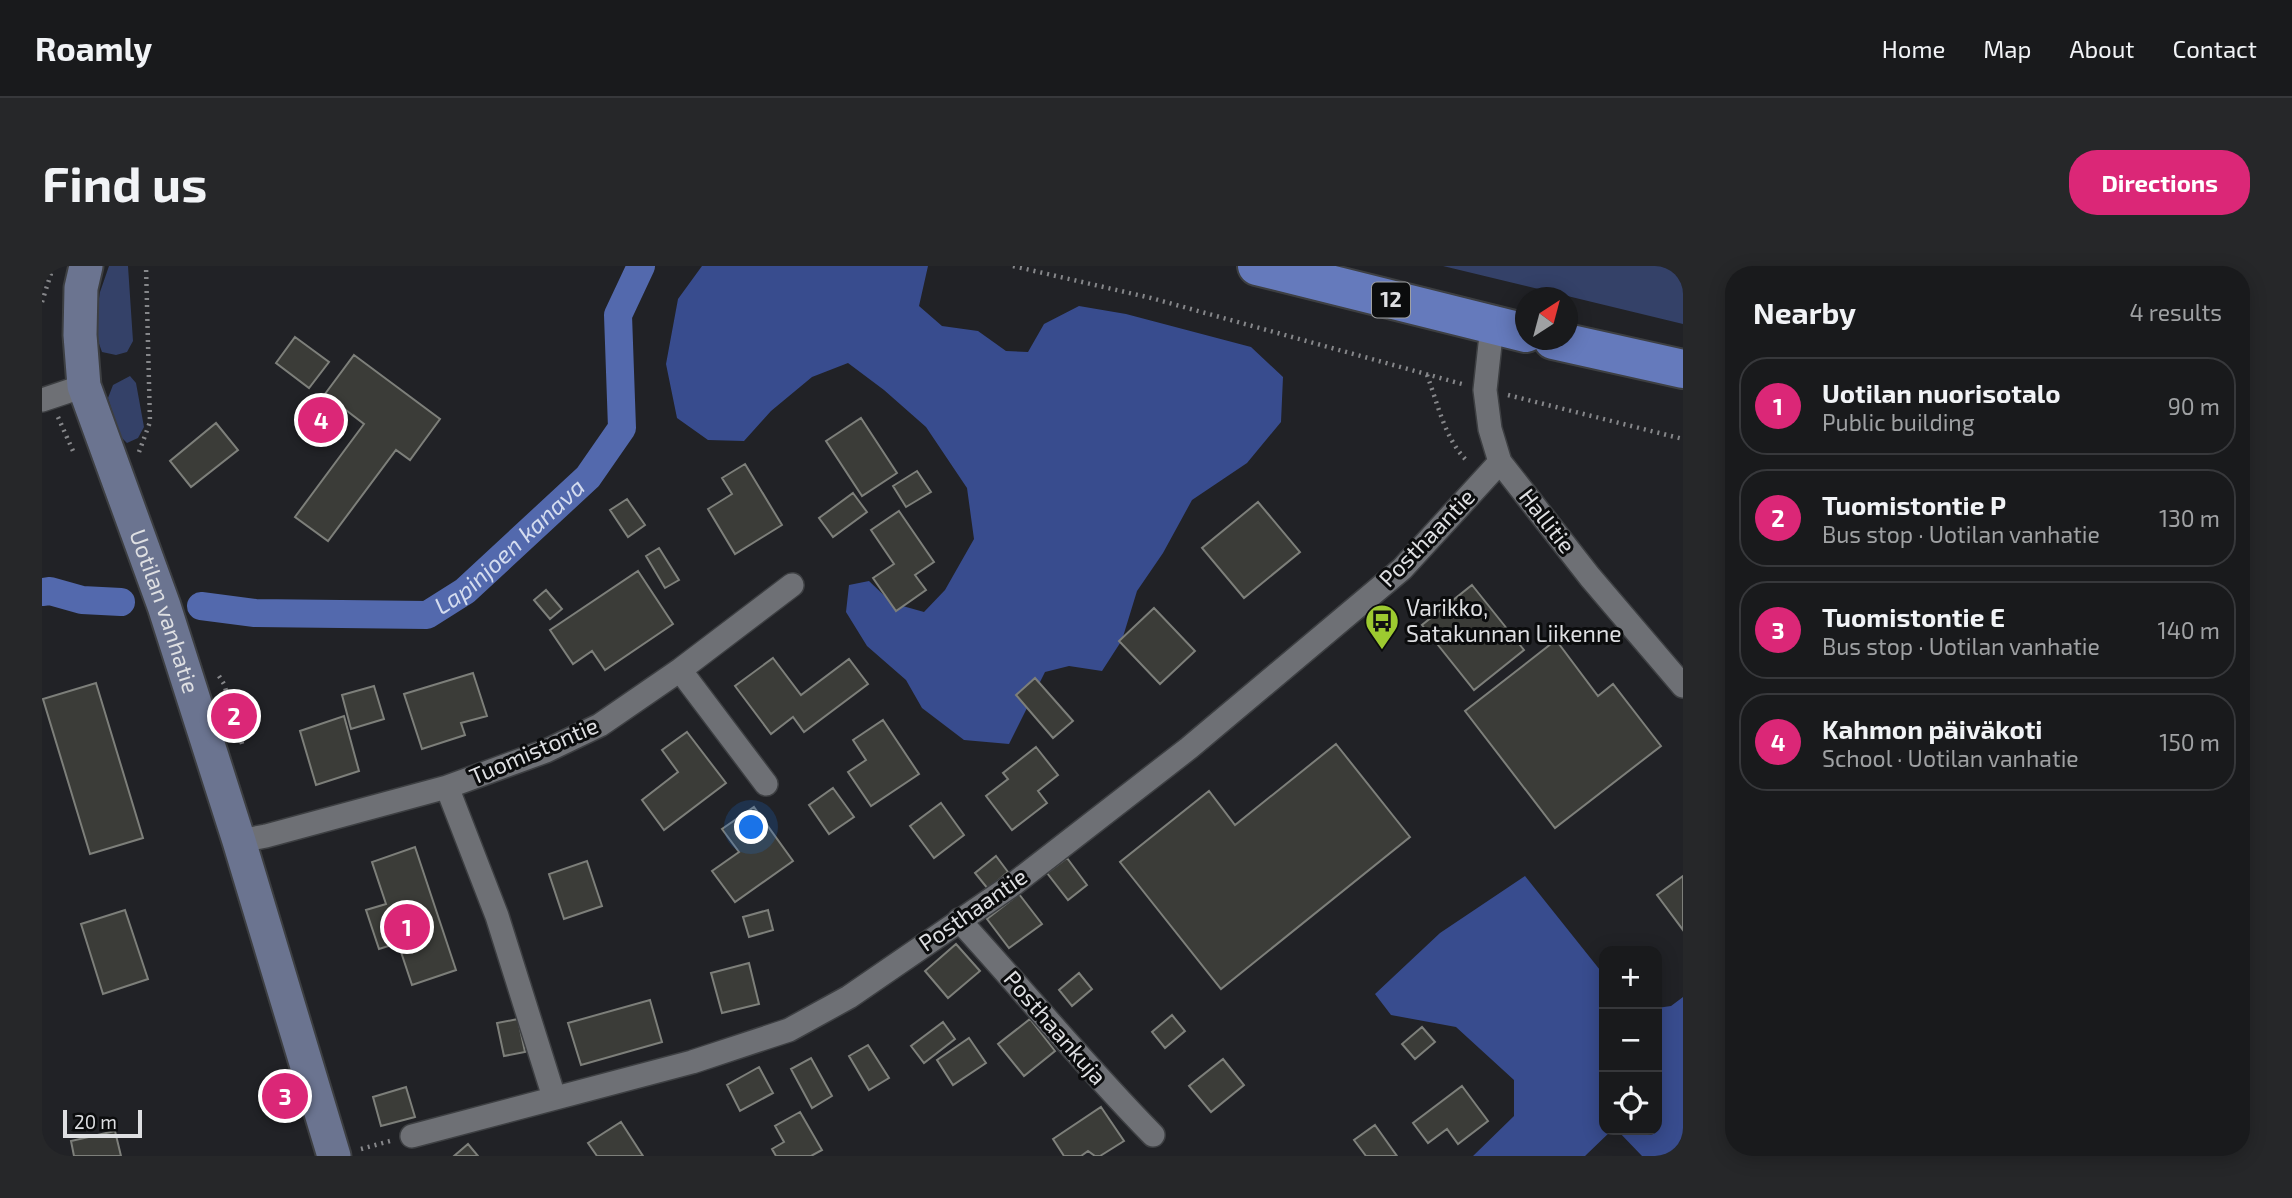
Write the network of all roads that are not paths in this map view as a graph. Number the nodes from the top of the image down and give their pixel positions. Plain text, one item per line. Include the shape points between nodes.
1 (86, 266) edge
2 (1256, 266) edge
3 (1509, 329) edge
4 (1578, 346) edge
5 (1683, 369) edge
6 (84, 386) junction
7 (42, 400) edge
8 (1500, 462) junction
9 (792, 585) dead end
10 (680, 670) junction
11 (1683, 687) edge
12 (766, 784) dead end
13 (447, 787) junction
14 (239, 841) junction
15 (959, 920) junction
16 (554, 1097) junction
17 (1153, 1135) dead end
18 (412, 1136) road end
19 (333, 1156) edge

1 - 6 main road, Uotilan vanhatie via 80,335
2 - 3 highway, 12
3 - 8 street, Hallitie via 1485,390
4 - 5 highway
6 - 7 street
6 - 14 main road, Uotilan vanhatie via 164,606
8 - 11 street, Hallitie
8 - 15 street, Posthaantie via 1402,569 1189,748 1015,883
9 - 10 street, Tuomistontie
10 - 12 street
10 - 13 street, Tuomistontie via 600,725 546,751
13 - 14 street, Tuomistontie
13 - 16 street via 497,916
14 - 19 main road, Uotilan vanhatie
15 - 16 street, Posthaantie via 849,997 789,1030 692,1062
15 - 17 street, Posthaankuja
16 - 18 street, Posthaantie

